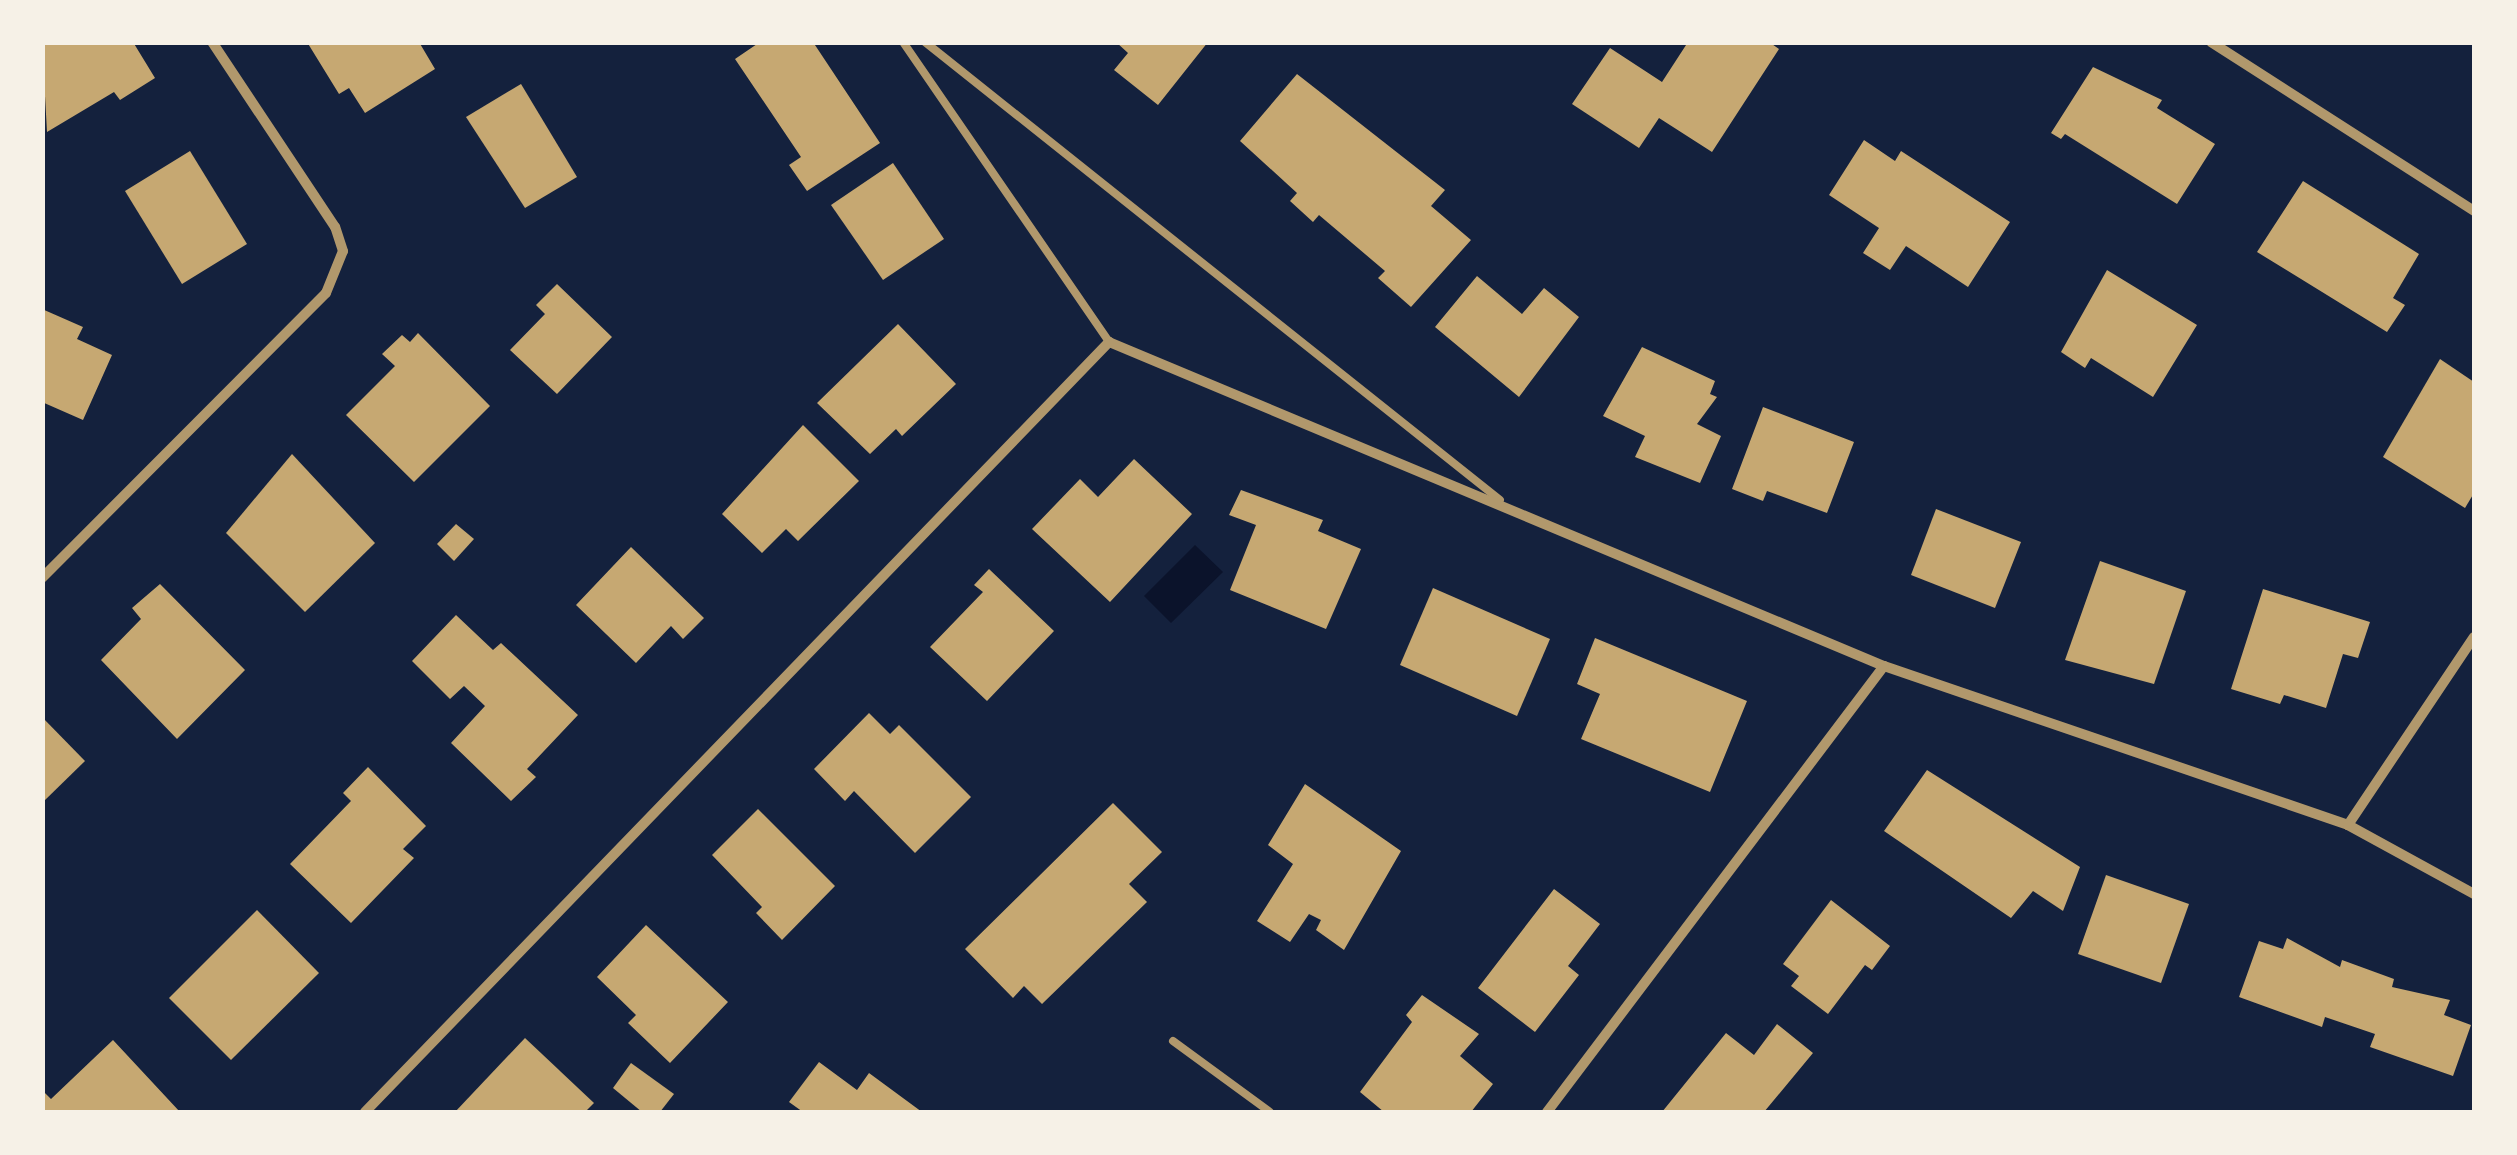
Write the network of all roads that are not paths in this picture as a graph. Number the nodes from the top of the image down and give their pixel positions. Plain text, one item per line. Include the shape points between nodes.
1 (212, 42) edge
2 (902, 42) edge
3 (926, 42) edge
4 (2211, 42) edge
5 (2474, 211) edge
6 (1109, 342) junction
7 (1500, 500) junction
8 (42, 578) edge
9 (2474, 638) edge
10 (1884, 666) junction
11 (2348, 825) junction
12 (2474, 894) edge
13 (1173, 1041) dead end
14 (366, 1112) edge
15 (1270, 1112) edge
16 (1547, 1112) edge

1 - 8 street via 335,227 342,251 326,292
2 - 6 lane
3 - 7 lane
4 - 5 street
6 - 7 street
6 - 14 street
7 - 10 street
9 - 11 street
10 - 11 street
10 - 16 street
11 - 12 street
13 - 15 lane

